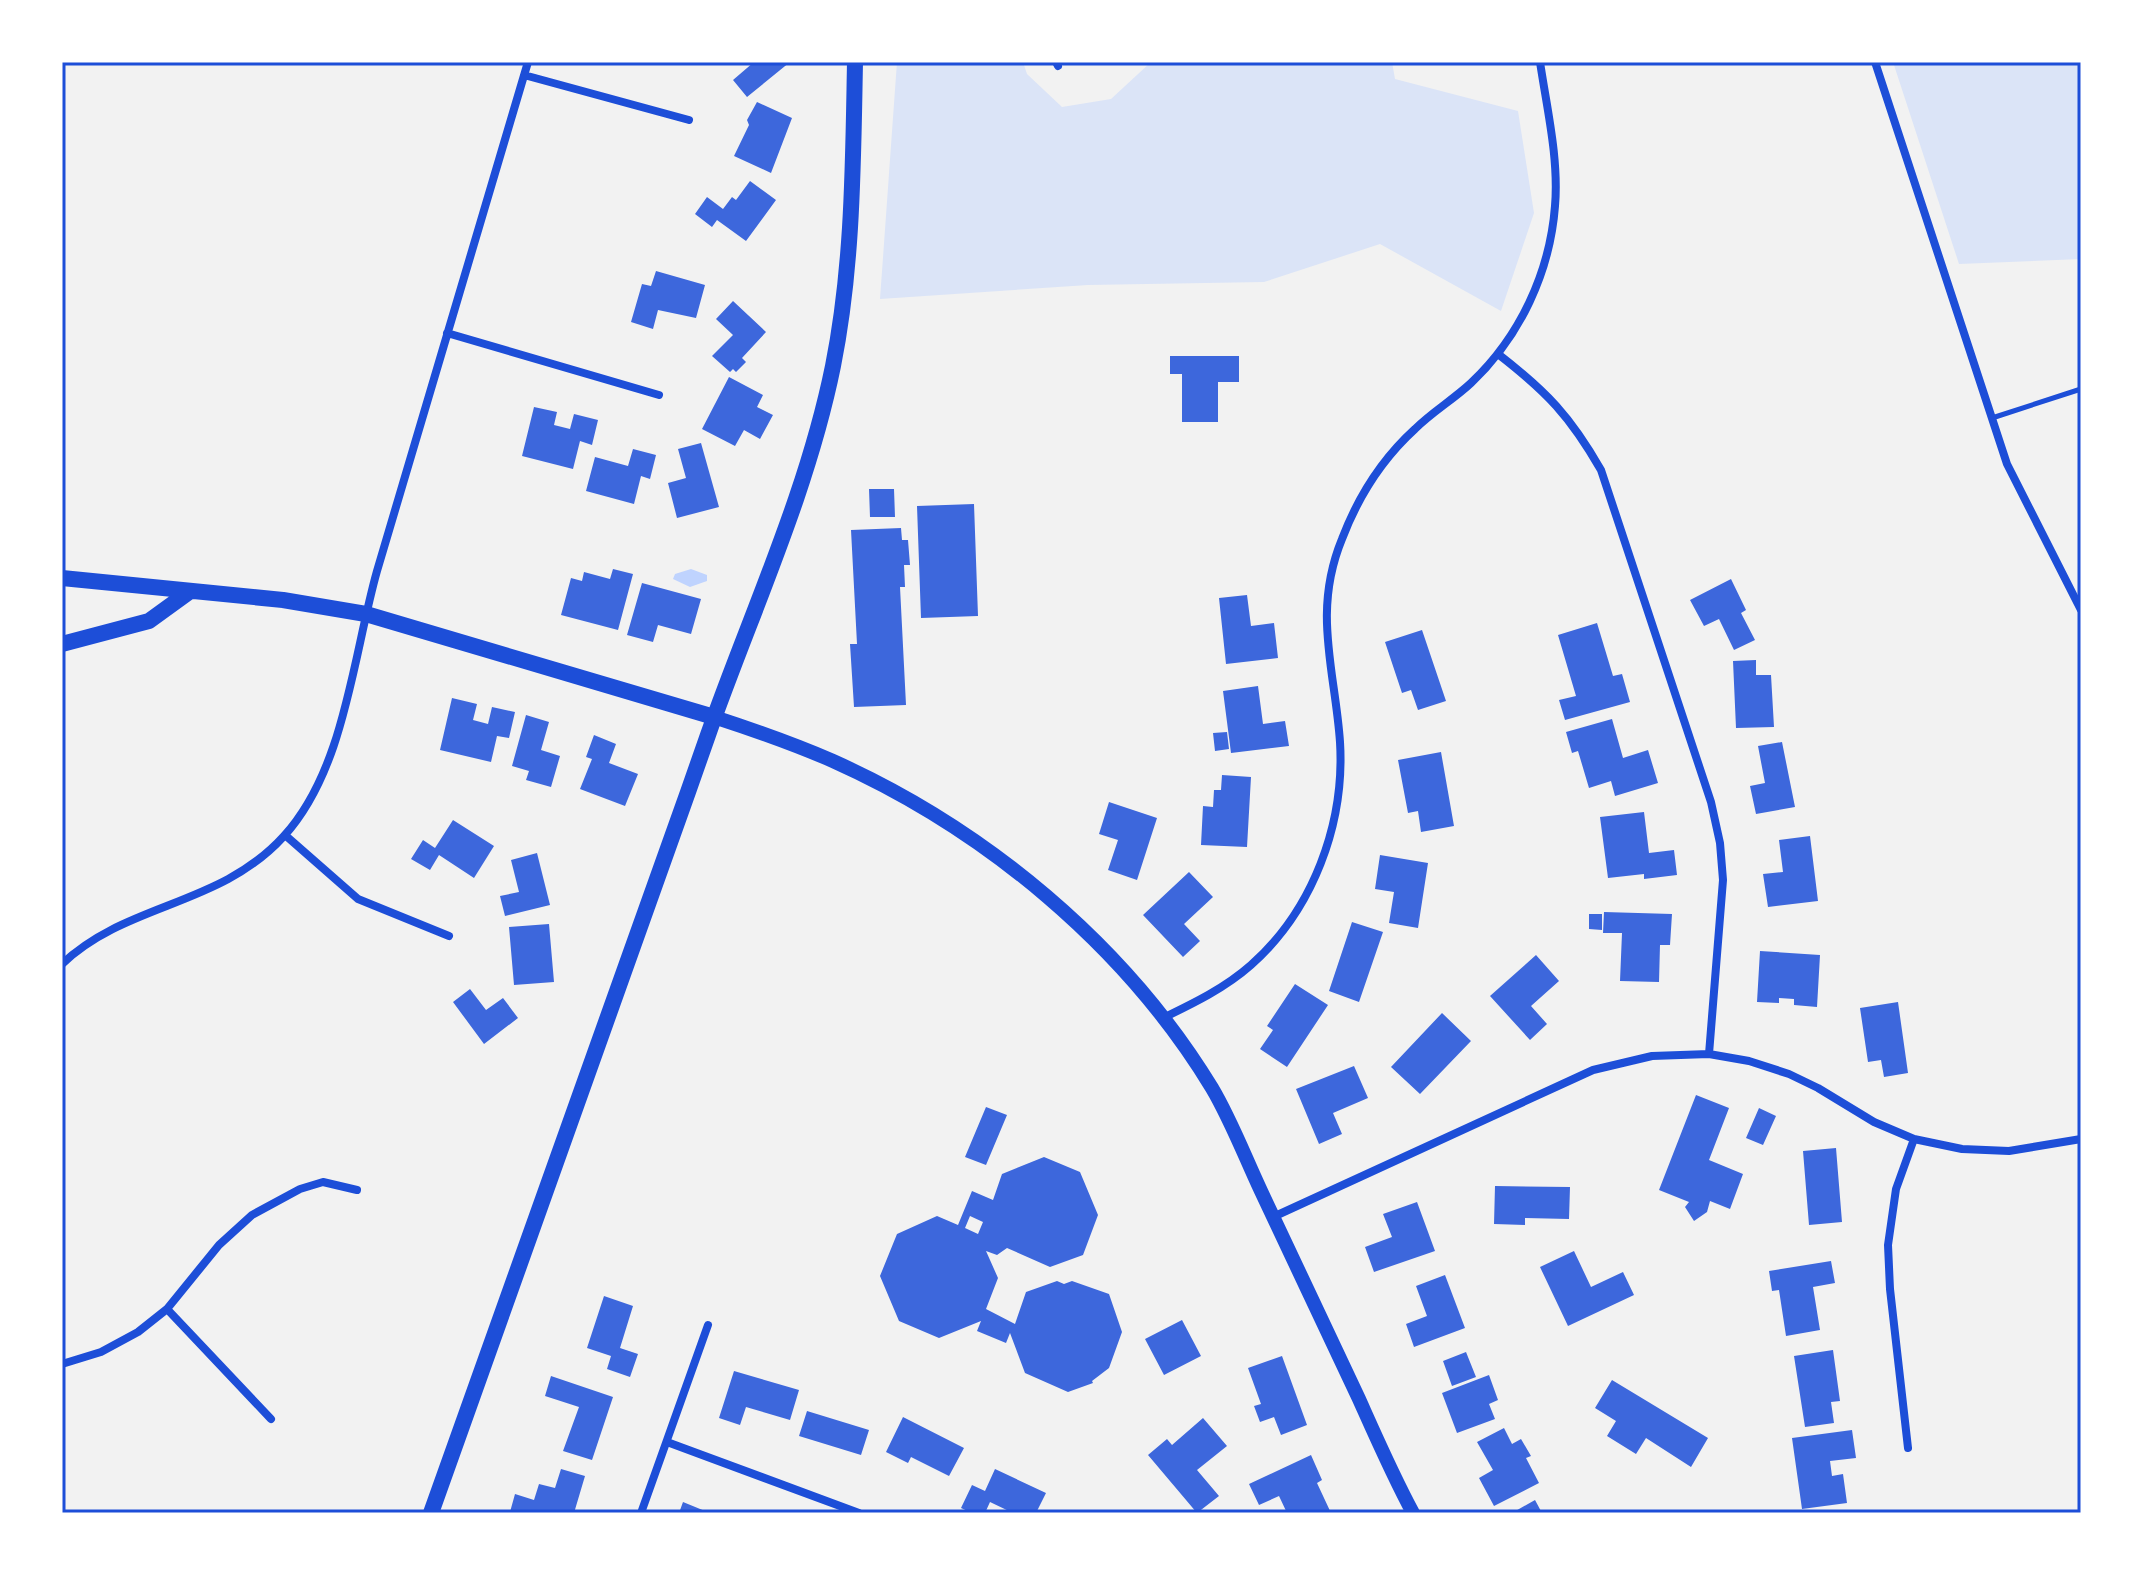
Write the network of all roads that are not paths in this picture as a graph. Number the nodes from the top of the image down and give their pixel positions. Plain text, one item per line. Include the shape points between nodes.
1 (528, 62) edge
2 (855, 62) edge
3 (1540, 62) edge
4 (1875, 62) edge
5 (524, 75) junction
6 (689, 120) dead end
7 (447, 333) junction
8 (1498, 354) junction
9 (2081, 389) edge
10 (659, 395) dead end
11 (1991, 418) junction
12 (62, 578) edge
13 (189, 592) junction
14 (2081, 610) edge
15 (366, 614) junction
16 (62, 644) edge
17 (714, 717) junction
18 (285, 835) junction
19 (449, 936) dead end
20 (62, 964) edge
21 (1163, 1018) junction
22 (1709, 1054) junction
23 (1914, 1139) junction
24 (2081, 1139) edge
25 (357, 1190) dead end
26 (1273, 1217) junction
27 (167, 1309) junction
28 (708, 1325) dead end
29 (62, 1364) edge
30 (271, 1419) dead end
31 (667, 1442) junction
32 (1908, 1448) dead end
33 (431, 1513) edge
34 (641, 1513) edge
35 (859, 1513) edge
36 (1413, 1513) edge

1 - 5 street
2 - 17 main road via 851,228 833,367 794,504
3 - 8 street via 1554,153 1550,244 1523,315
4 - 11 street
5 - 6 street
5 - 7 street
7 - 10 street
7 - 15 street
8 - 21 street via 1390,454 1360,498 1340,541 1326,627 1340,786 1332,832 1313,883 1285,929 1251,965 1209,996
8 - 22 street via 1560,407 1601,470 1711,802 1723,880
9 - 11 lane
11 - 14 street via 2007,464
12 - 13 main road
13 - 15 main road
13 - 16 main road via 149,621
15 - 17 main road
15 - 18 street via 328,763 307,806
17 - 21 street via 834,761 961,832 1067,916
17 - 33 main road
18 - 19 street via 358,899
18 - 20 street via 256,864 230,880 103,933
21 - 26 street via 1213,1090
22 - 23 street via 1789,1074
22 - 26 street via 1652,1056 1593,1070
23 - 24 street via 2009,1151
23 - 32 street via 1896,1189 1888,1245
25 - 27 street via 323,1182 252,1215 219,1245
26 - 36 street
27 - 29 street via 101,1352
27 - 30 street
28 - 31 street
31 - 34 street
31 - 35 street

